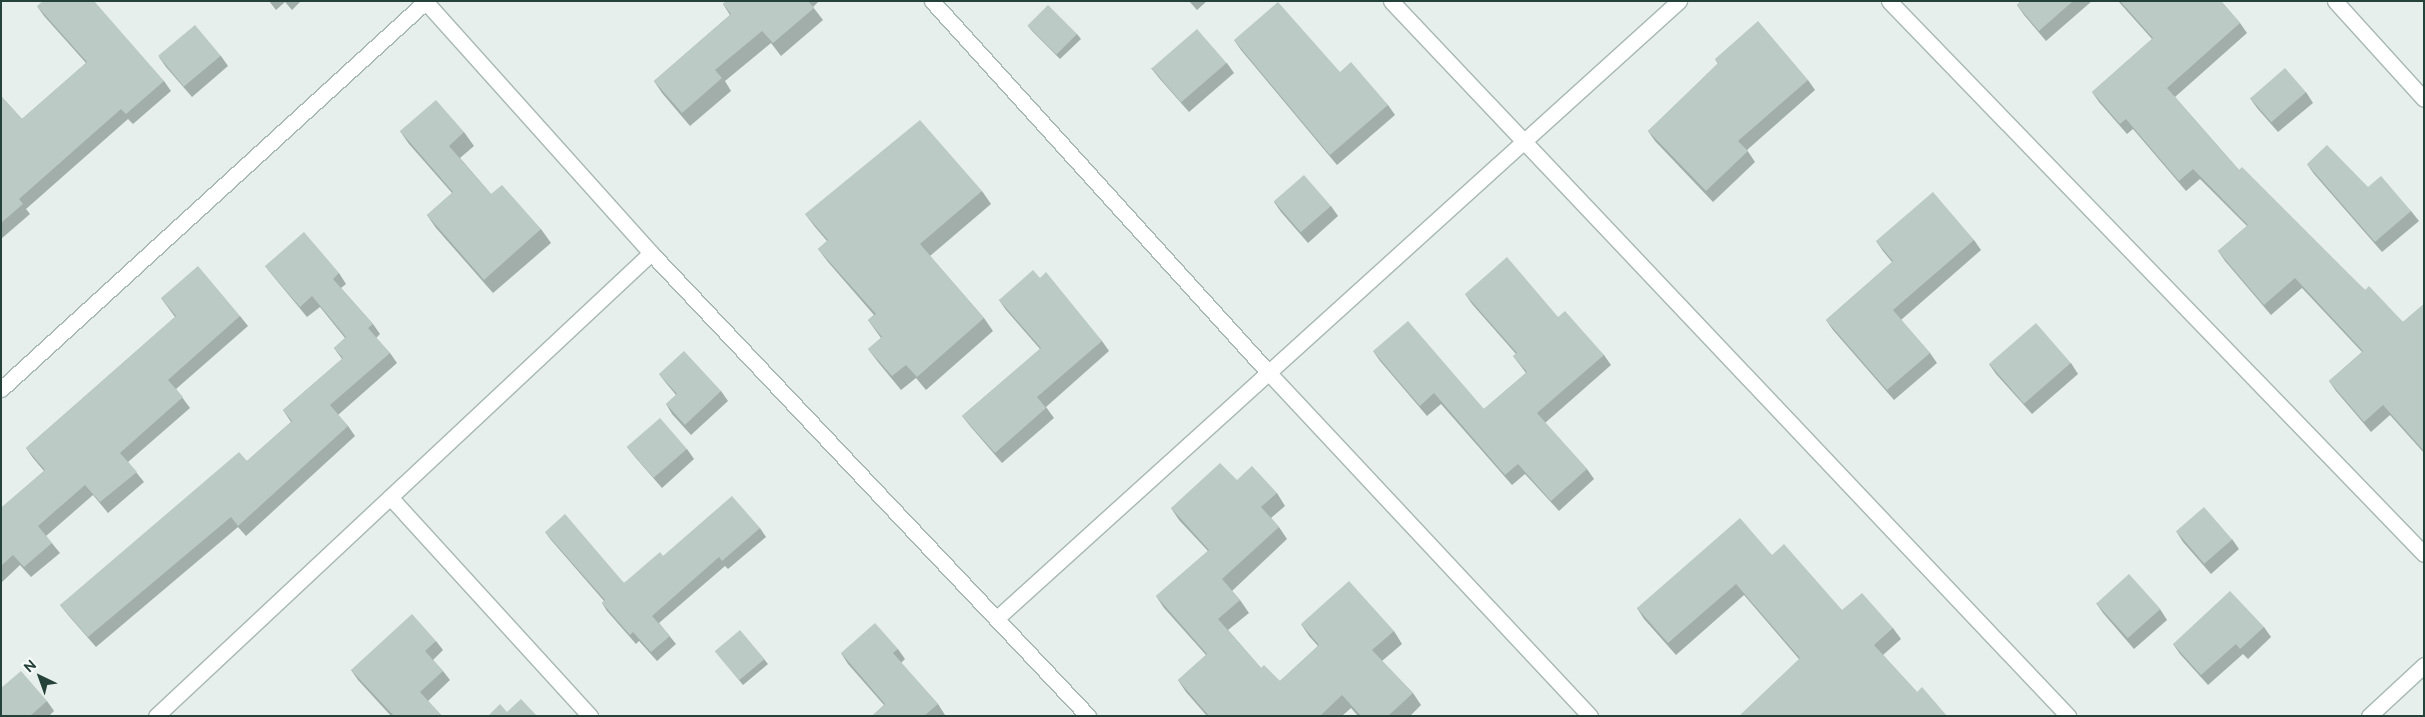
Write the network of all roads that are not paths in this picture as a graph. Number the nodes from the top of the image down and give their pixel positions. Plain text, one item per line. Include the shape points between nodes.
1 (426, 1) edge
2 (932, 1) edge
3 (1391, 1) edge
4 (1679, 1) edge
5 (1889, 1) edge
6 (2335, 1) edge
7 (2424, 99) edge
8 (1523, 142) junction
9 (651, 254) junction
10 (1268, 372) junction
11 (1, 389) edge
12 (390, 497) junction
13 (2424, 554) edge
14 (997, 618) junction
15 (2424, 665) edge
16 (156, 716) edge
17 (590, 716) edge
18 (1088, 716) edge
19 (1590, 716) edge
20 (2068, 716) edge
21 (2369, 716) edge

1 - 9 street
1 - 11 street
2 - 10 street
3 - 8 street
4 - 8 street
5 - 13 street
6 - 7 street
8 - 10 street
8 - 20 street
9 - 12 street
9 - 14 street
10 - 14 street
10 - 19 street
12 - 16 street
12 - 17 street
14 - 18 street
15 - 21 street

